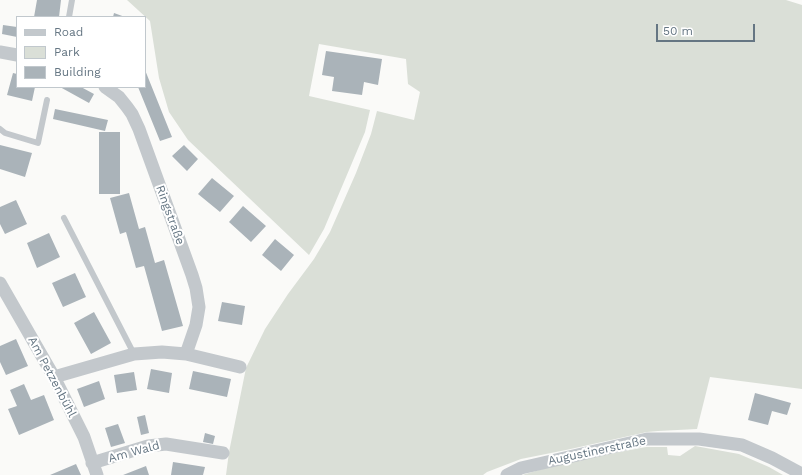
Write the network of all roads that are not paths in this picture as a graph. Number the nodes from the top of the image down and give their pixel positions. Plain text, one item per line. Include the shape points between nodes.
1 (72, 0) edge
2 (69, 16) edge
3 (0, 52) edge
4 (16, 55) edge
5 (106, 88) edge
6 (47, 100) dead end
7 (0, 129) edge
8 (64, 218) dead end
9 (0, 283) edge
10 (134, 354) junction
11 (186, 354) junction
12 (240, 367) dead end
13 (54, 377) junction
14 (223, 453) dead end
15 (94, 469) edge
16 (802, 474) edge
17 (507, 475) edge

1 - 2 lane
3 - 4 street
5 - 11 street, Ringstraße via 119,97 132,114 139,129 196,288 199,307
6 - 7 lane via 38,143 5,133
8 - 10 lane
9 - 13 street, Am Petzenbühl
10 - 11 street
10 - 13 street
11 - 12 street
13 - 15 street, Am Petzenbühl via 84,437
14 - 15 street, Am Wald via 166,444 148,446
16 - 17 street, Augustinerstraße via 742,445 699,439 647,439 521,468

